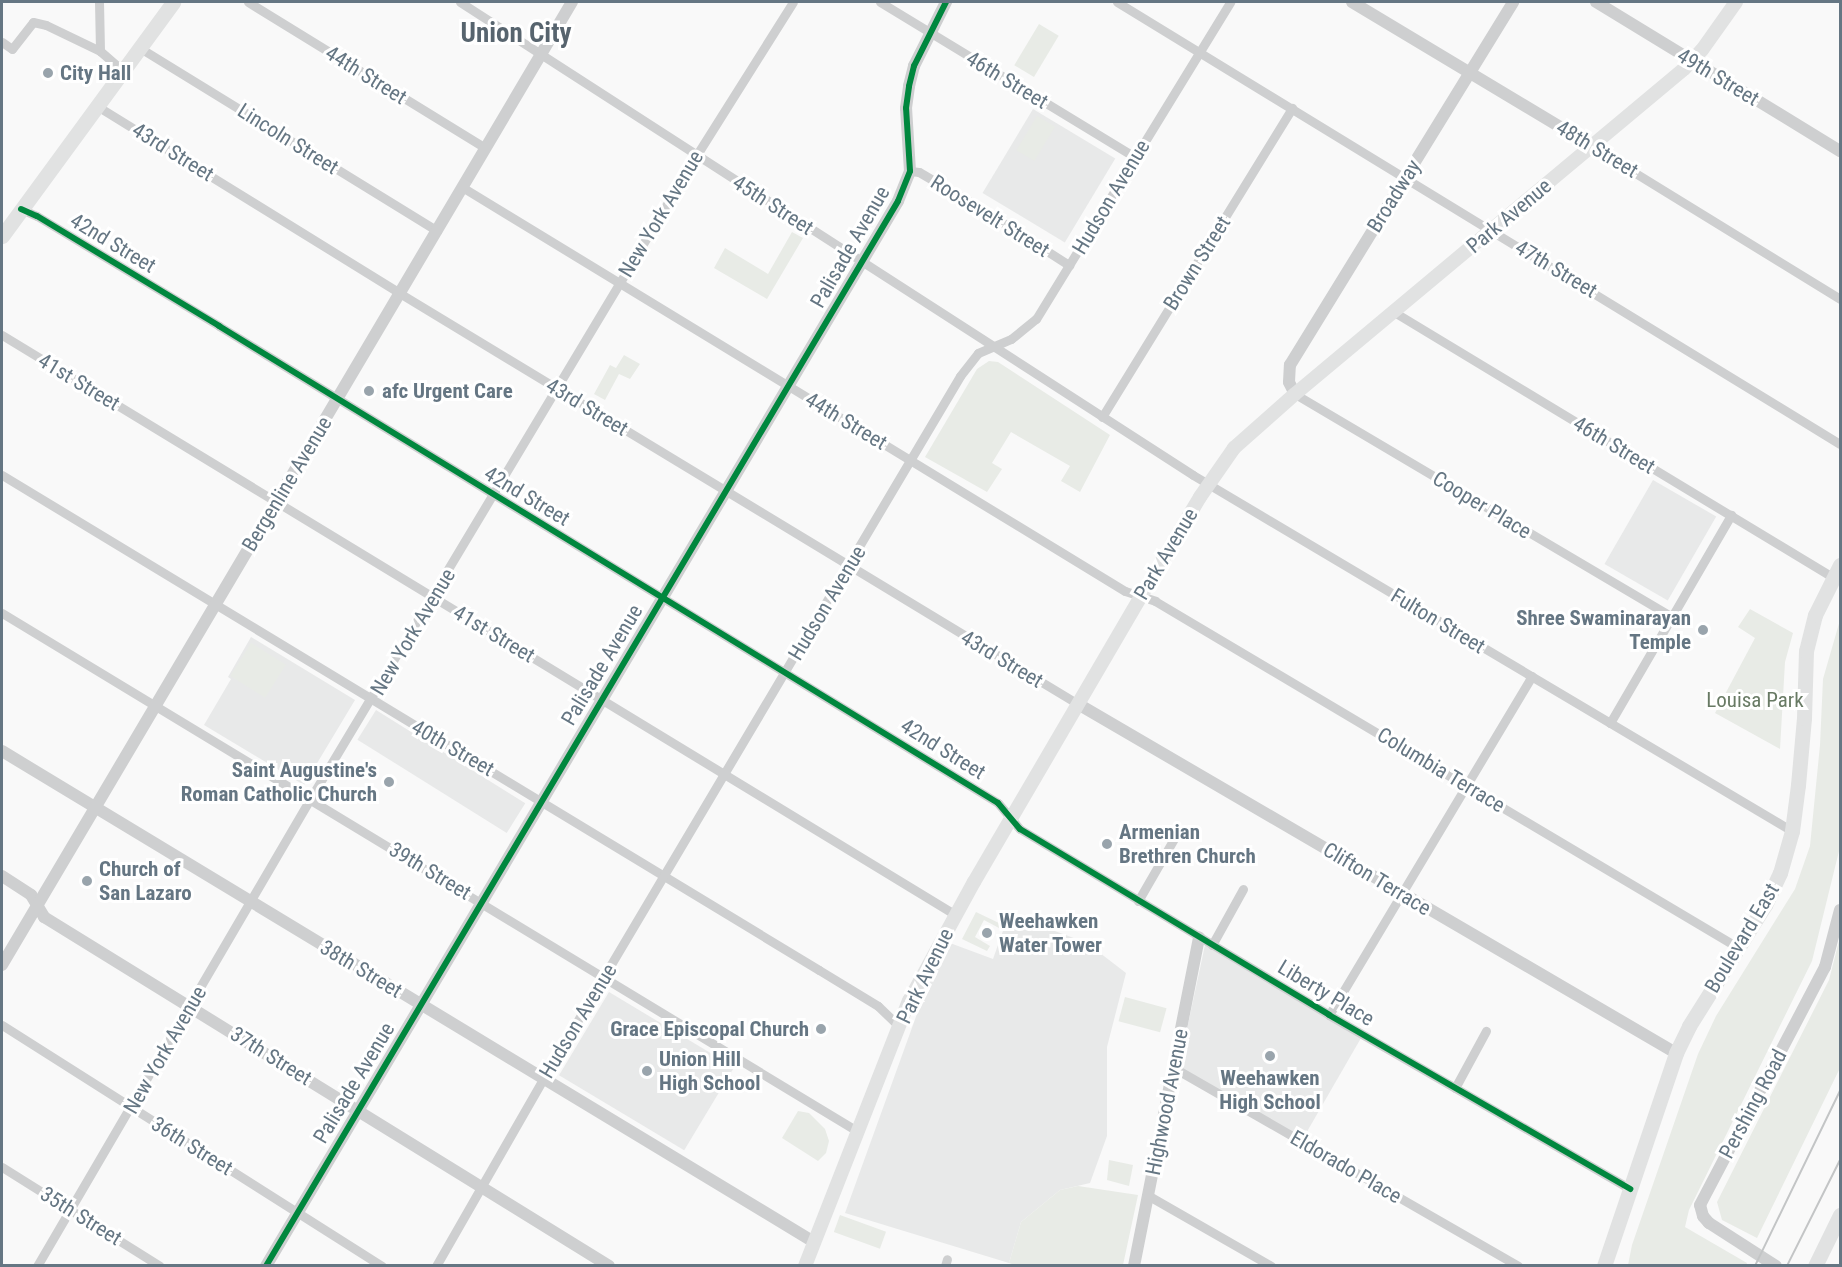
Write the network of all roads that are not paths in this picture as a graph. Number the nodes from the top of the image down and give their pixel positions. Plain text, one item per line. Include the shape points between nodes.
1 (99, 2) edge
2 (173, 2) edge
3 (248, 2) edge
4 (460, 2) edge
5 (572, 2) edge
6 (793, 2) edge
7 (880, 2) edge
8 (946, 2) edge
9 (1117, 2) edge
10 (1230, 2) edge
11 (1352, 2) edge
12 (1513, 2) edge
13 (1596, 2) edge
14 (1737, 2) edge
15 (929, 32) junction
16 (2, 42) edge
17 (140, 48) junction
18 (100, 51) junction
19 (1200, 52) junction
20 (541, 54) junction
21 (1692, 61) junction
22 (123, 70) junction
23 (1469, 73) junction
24 (97, 106) junction
25 (1292, 108) junction
26 (1593, 147) junction
27 (484, 148) junction
28 (1840, 151) edge
29 (696, 156) junction
30 (1136, 157) junction
31 (910, 171) junction
32 (1406, 178) junction
33 (462, 187) junction
34 (21, 209) junction
35 (1492, 230) junction
36 (437, 231) junction
37 (2, 236) edge
38 (862, 262) junction
39 (1070, 265) junction
40 (620, 282) junction
41 (401, 294) junction
42 (1840, 299) edge
43 (1394, 312) junction
44 (2, 335) edge
45 (992, 347) junction
46 (787, 385) junction
47 (557, 389) junction
48 (1295, 394) junction
49 (337, 400) junction
50 (1102, 417) junction
51 (1840, 444) edge
52 (912, 461) junction
53 (2, 475) edge
54 (1209, 484) junction
55 (724, 491) junction
56 (494, 495) junction
57 (277, 502) junction
58 (1731, 515) junction
59 (849, 566) junction
60 (1838, 571) edge
61 (1141, 596) junction
62 (433, 597) junction
63 (662, 597) junction
64 (216, 603) junction
65 (2, 613) edge
66 (1670, 616) junction
67 (786, 671) junction
68 (1532, 676) junction
69 (601, 698) junction
70 (372, 700) junction
71 (1078, 704) junction
72 (156, 707) junction
73 (1610, 723) junction
74 (2, 751) edge
75 (724, 774) junction
76 (1467, 786) junction
77 (310, 799) junction
78 (540, 799) junction
79 (97, 808) junction
80 (1012, 817) junction
81 (1179, 830) dead end
82 (1792, 831) junction
83 (665, 875) junction
84 (2, 876) edge
85 (1243, 889) dead end
86 (1402, 893) junction
87 (1138, 901) junction
88 (252, 902) junction
89 (480, 902) junction
90 (37, 906) junction
91 (1840, 910) edge
92 (956, 915) junction
93 (1199, 937) junction
94 (1212, 945) junction
95 (1739, 948) junction
96 (2, 965) edge
97 (604, 978) junction
98 (420, 1004) junction
99 (190, 1006) junction
100 (1329, 1015) junction
101 (2, 1025) edge
102 (900, 1027) junction
103 (1486, 1031) dead end
104 (1676, 1053) junction
105 (1174, 1068) junction
106 (543, 1079) junction
107 (1455, 1088) junction
108 (131, 1107) junction
109 (357, 1109) junction
110 (857, 1131) junction
111 (2, 1167) edge
112 (482, 1186) junction
113 (1630, 1189) junction
114 (1149, 1196) junction
115 (70, 1210) junction
116 (297, 1213) junction
117 (1840, 1215) edge
118 (814, 1242) junction
119 (37, 1266) edge
120 (160, 1266) edge
121 (266, 1266) edge
122 (382, 1266) edge
123 (436, 1266) edge
124 (609, 1266) edge
125 (806, 1266) edge
126 (1134, 1266) edge
127 (1271, 1266) edge
128 (1518, 1266) edge
129 (1604, 1266) edge
130 (1776, 1266) edge
131 (1815, 1266) edge

1 - 18 street
2 - 17 main road
3 - 27 street, 44th Street
4 - 20 street, 45th Street
5 - 20 street, Bergenline Avenue
6 - 29 street, New York Avenue
7 - 15 street, 46th Street
8 - 15 street, Palisade Avenue
9 - 19 street, 47th Street
10 - 19 street, Hudson Avenue
11 - 23 street, 48th Street
12 - 23 street, Broadway
13 - 21 street, 49th Street
14 - 21 main road, Park Avenue
15 - 30 street, 46th Street
15 - 31 street, Palisade Avenue via 909,86 906,108
16 - 18 street via 12,49 33,22
17 - 22 main road
17 - 36 street, Lincoln Street
18 - 22 street
19 - 25 street, 47th Street
19 - 30 street, Hudson Avenue
20 - 27 street, Bergenline Avenue
20 - 29 street, 45th Street
21 - 26 main road, Park Avenue
21 - 28 street, 49th Street
22 - 24 main road
23 - 26 street, 48th Street
23 - 32 street, Broadway
24 - 34 main road
24 - 41 street, 43rd Street
25 - 32 street, 47th Street
25 - 50 street, Brown Street
26 - 35 main road, Park Avenue
26 - 42 street, 48th Street
27 - 33 street, Bergenline Avenue
29 - 38 street, 45th Street
29 - 40 street, New York Avenue
30 - 39 street, Hudson Avenue
31 - 38 street, Palisade Avenue via 898,201
31 - 39 street, Roosevelt Street via 975,205
32 - 35 street, 47th Street
32 - 48 street, Broadway via 1290,365 1289,382
33 - 36 street, Bergenline Avenue
33 - 40 street, 44th Street
34 - 37 main road
34 - 49 street, 42nd Street
35 - 43 main road, Park Avenue
35 - 51 street, 47th Street
36 - 41 street, Bergenline Avenue
38 - 45 street, 45th Street
38 - 46 street, Palisade Avenue
39 - 45 street, Hudson Avenue via 1036,319 1011,339
40 - 46 street, 44th Street
40 - 47 street, New York Avenue
41 - 47 street, 43rd Street
41 - 49 street, Bergenline Avenue
43 - 48 main road, Park Avenue
43 - 58 street, 46th Street
44 - 57 street, 41st Street
45 - 50 street, 45th Street
45 - 52 street, Hudson Avenue via 978,353 960,376
46 - 52 street, 44th Street
46 - 55 street, Palisade Avenue
47 - 55 street, 43rd Street
47 - 56 street, New York Avenue
48 - 54 main road, Park Avenue via 1234,448
48 - 66 street, Cooper Place
49 - 56 street, 42nd Street
49 - 57 street, Bergenline Avenue
50 - 54 street, 45th Street
52 - 59 street, Hudson Avenue
52 - 61 street, 44th Street via 1125,591
53 - 64 street, 40th Street
54 - 61 main road, Park Avenue
54 - 68 street, Fulton Street
55 - 59 street, 43rd Street
55 - 63 street, Palisade Avenue
56 - 62 street, New York Avenue
56 - 63 street, 42nd Street
57 - 62 street, 41st Street
57 - 64 street, Bergenline Avenue
58 - 60 street, 46th Street
58 - 66 street
59 - 67 street, Hudson Avenue
59 - 71 street, 43rd Street
60 - 82 main road, Boulevard East via 1815,615 1806,651 1804,718
61 - 71 main road, Park Avenue
61 - 76 street, Columbia Terrace
62 - 69 street, 41st Street
62 - 70 street, New York Avenue
63 - 67 street, 42nd Street
63 - 69 street, Palisade Avenue
64 - 70 street, 40th Street
64 - 72 street, Bergenline Avenue
65 - 72 street, 39th Street
66 - 73 street
67 - 75 street, Hudson Avenue
67 - 80 street, 42nd Street via 998,802
68 - 73 street, Fulton Street
68 - 76 street
69 - 75 street, 41st Street
69 - 78 street, Palisade Avenue
70 - 77 street, New York Avenue
70 - 78 street, 40th Street
71 - 80 main road, Park Avenue
71 - 86 street, Clifton Terrace
72 - 77 street, 39th Street
72 - 79 street, Bergenline Avenue
73 - 82 street, Fulton Street
74 - 79 street, 38th Street
75 - 83 street, Hudson Avenue
75 - 92 street, 41st Street
76 - 86 street
76 - 95 street, Columbia Terrace
77 - 88 street, New York Avenue
77 - 89 street, 39th Street
78 - 83 street, 40th Street
78 - 89 street, Palisade Avenue
79 - 88 street, 38th Street
79 - 90 street, Bergenline Avenue
80 - 87 street, Liberty Place via 1020,829
80 - 92 main road, Park Avenue
81 - 87 street
82 - 95 main road, Boulevard East via 1780,873
83 - 97 street, Hudson Avenue
83 - 102 street, 40th Street via 878,1006
84 - 90 street, 37th Street via 32,895
85 - 94 street
86 - 100 street
86 - 104 street, Clifton Terrace
87 - 93 street, Liberty Place
88 - 98 street, 38th Street
88 - 99 street, New York Avenue
89 - 97 street, 39th Street
89 - 98 street, Palisade Avenue
90 - 96 street, Bergenline Avenue
90 - 99 street, 37th Street via 44,917
91 - 130 street, Pershing Road via 1825,967 1700,1205 1703,1216 1724,1234
92 - 102 main road, Park Avenue via 909,1001
93 - 94 street, Liberty Place
93 - 105 street, Highwood Avenue
94 - 100 street, Liberty Place
95 - 104 main road, Boulevard East
97 - 106 street, Hudson Avenue
97 - 110 street, 39th Street
98 - 106 street, 38th Street
98 - 109 street, Palisade Avenue
99 - 108 street, New York Avenue
99 - 109 street, 37th Street
100 - 107 street, Liberty Place
101 - 108 street, 36th Street
102 - 110 main road, Park Avenue
103 - 107 street
104 - 113 main road, Boulevard East
105 - 114 street, Highwood Avenue
105 - 128 street, Eldorado Place
106 - 112 street, Hudson Avenue
106 - 118 street, 38th Street
107 - 113 street, Liberty Place
108 - 115 street, New York Avenue
108 - 116 street, 36th Street
109 - 112 street, 37th Street
109 - 116 street, Palisade Avenue
110 - 118 main road, Park Avenue
111 - 115 street, 35th Street
112 - 123 street, Hudson Avenue
112 - 124 street, 37th Street
113 - 129 main road, Boulevard East
114 - 126 street, Highwood Avenue
114 - 127 street
115 - 119 street, New York Avenue
115 - 120 street, 35th Street
116 - 121 street, Palisade Avenue
116 - 122 street, 36th Street
117 - 131 main road
118 - 125 main road, Park Avenue

